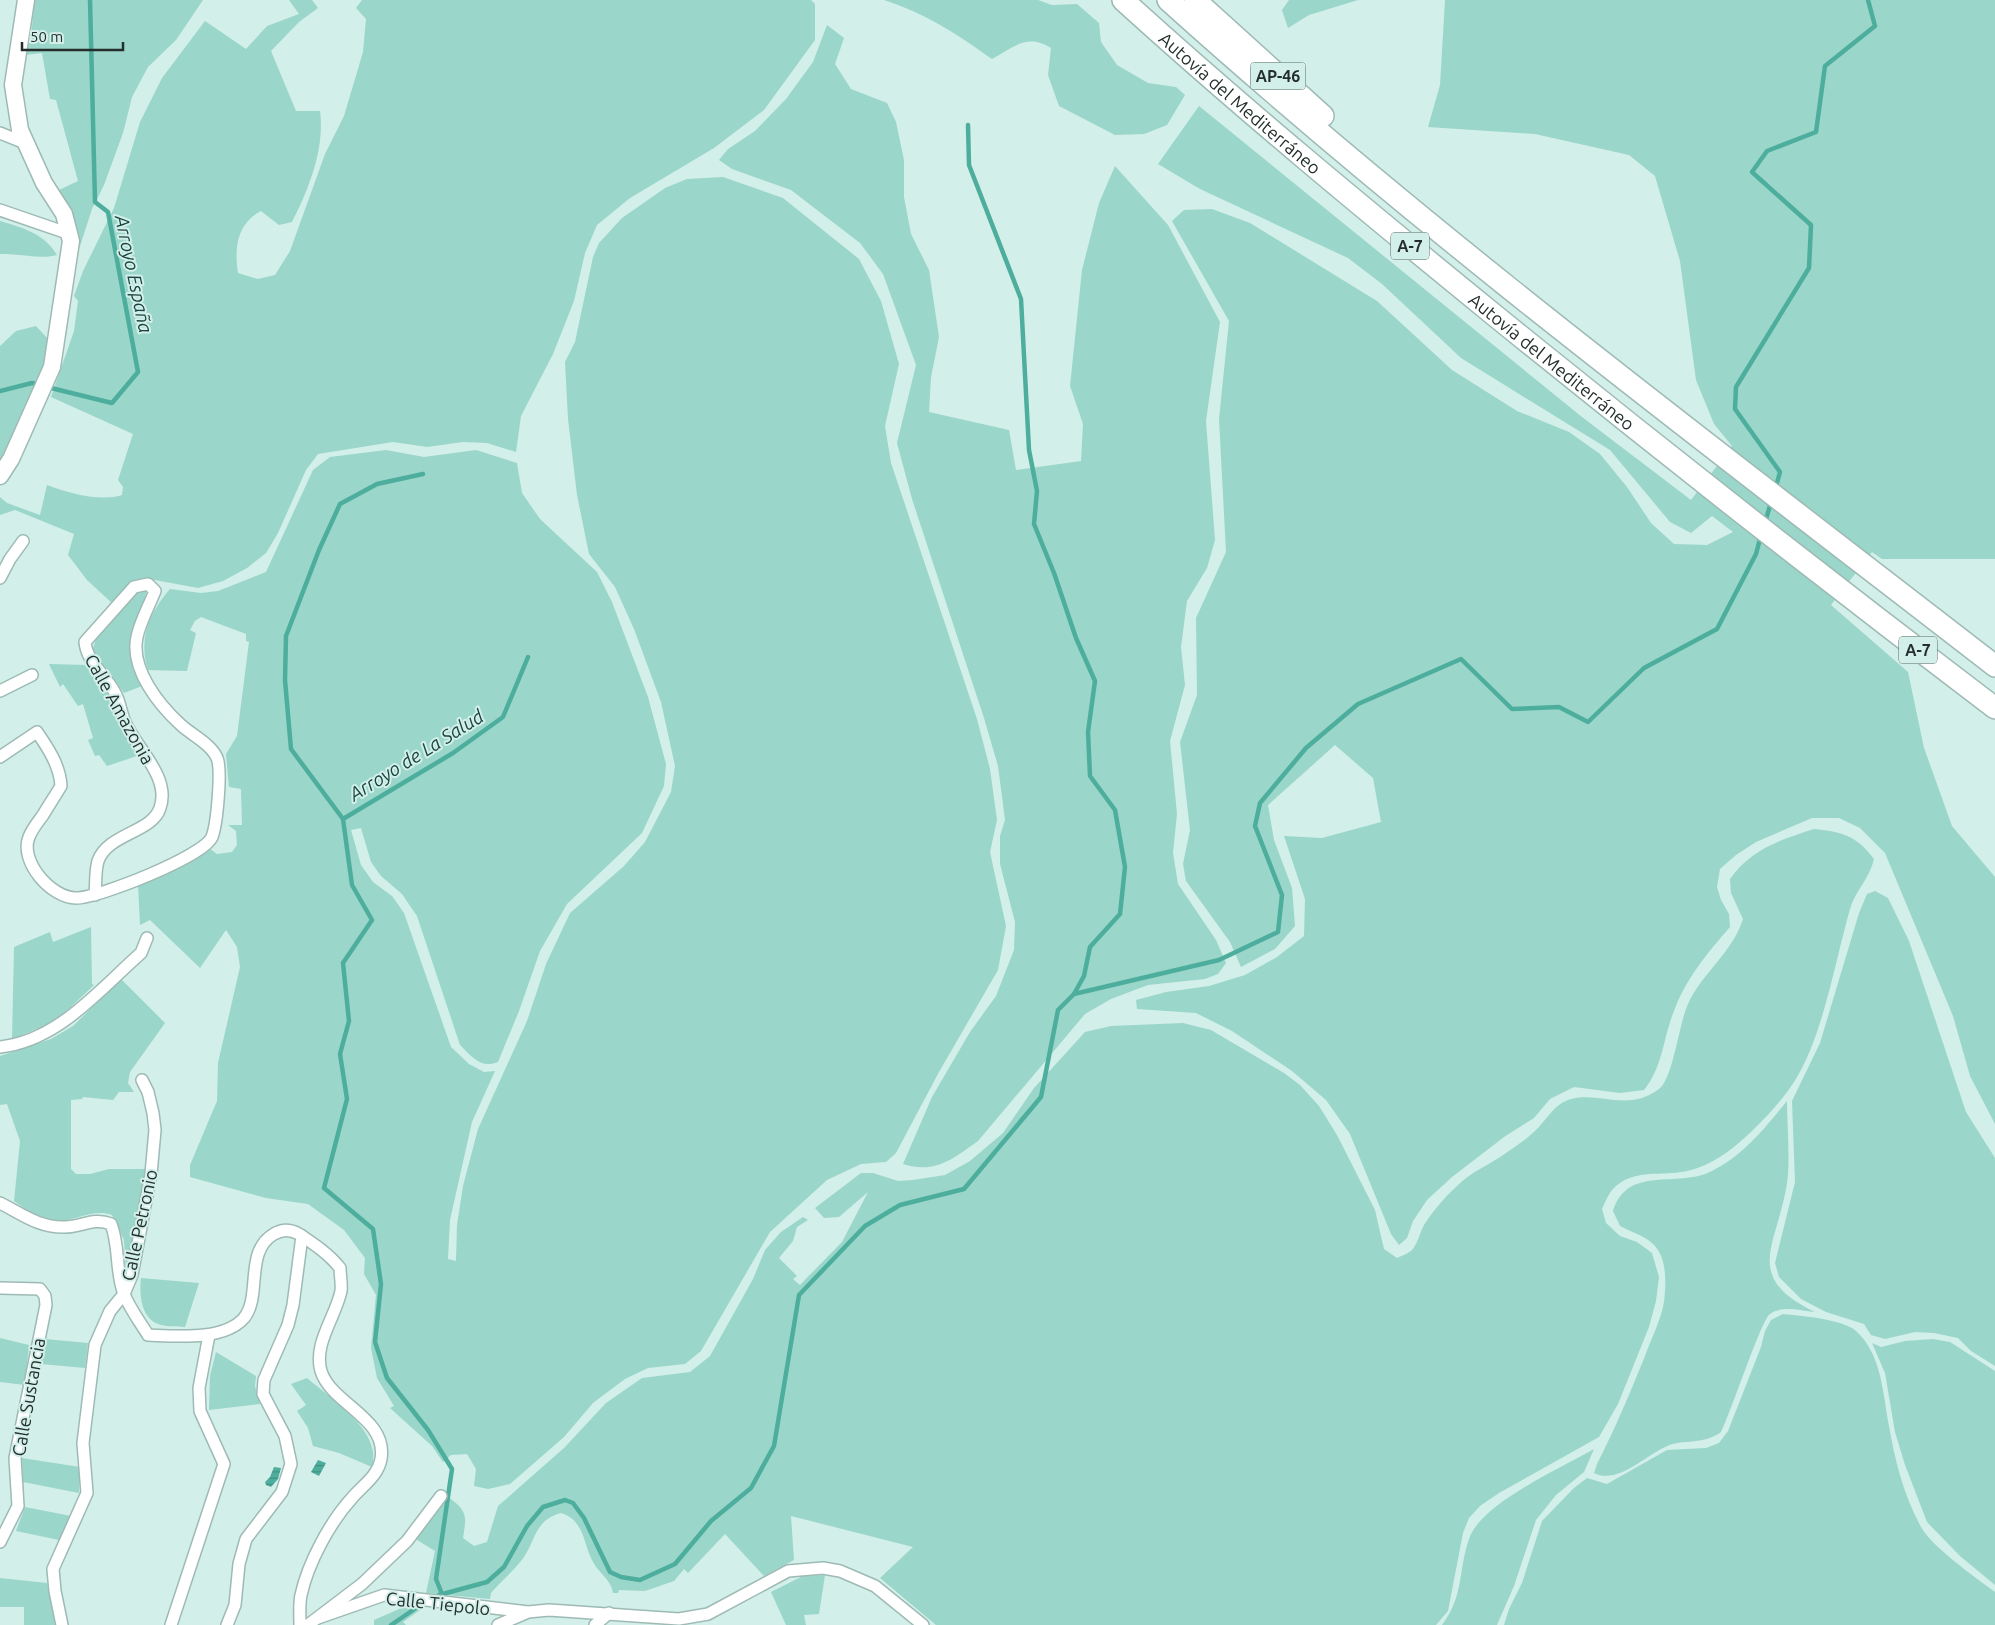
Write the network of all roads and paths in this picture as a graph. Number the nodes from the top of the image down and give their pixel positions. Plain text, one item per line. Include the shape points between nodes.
1 (26, 0) edge
2 (1123, 0) edge
3 (1168, 0) edge
4 (1195, 0) edge
5 (0, 133) edge
6 (25, 143) junction
7 (1352, 160) junction
8 (0, 210) edge
9 (70, 234) junction
10 (0, 476) edge
11 (23, 541) dead end
12 (0, 578) edge
13 (1995, 666) edge
14 (32, 675) dead end
15 (0, 691) edge
16 (1995, 708) edge
17 (0, 756) edge
18 (95, 895) junction
19 (147, 938) dead end
20 (0, 1048) edge
21 (142, 1080) dead end
22 (0, 1203) edge
23 (302, 1236) junction
24 (0, 1288) edge
25 (124, 1294) junction
26 (209, 1335) junction
27 (441, 1496) dead end
28 (0, 1542) edge
29 (528, 1612) junction
30 (610, 1613) junction
31 (318, 1618) junction
32 (62, 1625) edge
33 (171, 1625) edge
34 (227, 1625) edge
35 (300, 1625) edge
36 (308, 1625) edge
37 (498, 1625) edge
38 (595, 1625) edge
39 (923, 1625) edge

1 - 6 street via 13,85
2 - 16 highway, Autovía del Mediterráneo / A-7 via 1306,161 1703,484
3 - 7 highway, Autovía del Mediterráneo / A-7
4 - 7 highway, AP-46 via 1331,124
5 - 6 street
6 - 9 street via 44,183 64,214
7 - 13 highway, Autovía del Mediterráneo / A-7 via 1642,394
8 - 9 street
9 - 10 street via 52,367 11,459
11 - 12 street
14 - 15 street
17 - 18 street, Calle Amazonia via 37,732 50,751 62,786 28,838 35,872 43,883 63,895 76,899
18 - 18 street, Calle Amazonia via 98,862 106,847 150,822 160,808 161,788 153,765 126,723 115,693 87,654 86,642 134,587 148,584 155,591 137,638 137,656 143,675 159,701 180,724 213,750 218,759 218,816 212,838 198,851 140,879
19 - 20 street via 141,953 59,1026
21 - 25 street, Calle Petronio via 148,1092 155,1130 146,1202 132,1275
22 - 25 street via 50,1227 102,1220 111,1224 117,1240
23 - 26 street via 281,1230 265,1239 254,1266 249,1308 235,1325
23 - 34 street via 293,1305 288,1325 264,1380 263,1394 285,1436 291,1464 282,1492 246,1539 239,1564 235,1605
23 - 35 street via 325,1252 340,1268 341,1290 321,1347 321,1371 329,1385 371,1426 382,1448 377,1471 341,1511 310,1565 300,1597
24 - 28 street, Calle Sustancia via 40,1289 46,1296 46,1305 15,1458 18,1506
25 - 26 street via 148,1335
25 - 32 street, Calle Petronio via 110,1311 95,1345 83,1443 87,1493 54,1569
26 - 33 street via 199,1388 200,1411 224,1464
27 - 31 street via 407,1541 362,1584
29 - 30 street, Calle Tiepolo
29 - 31 street, Calle Tiepolo via 384,1595
29 - 37 street
30 - 38 street
30 - 39 street, Calle Tiepolo via 679,1619 708,1614 788,1571 823,1568 870,1583
31 - 36 street

